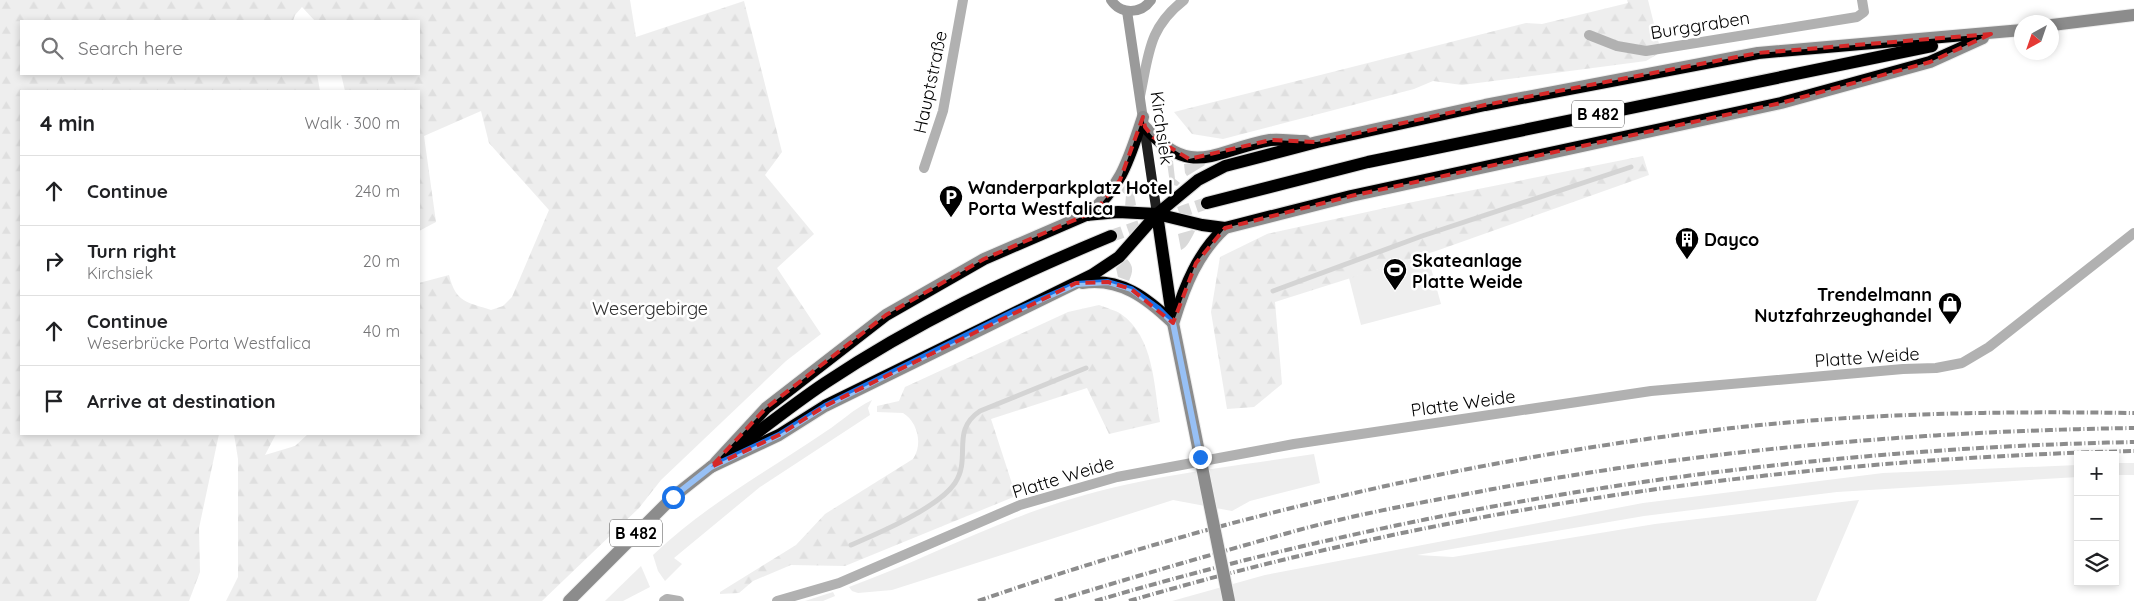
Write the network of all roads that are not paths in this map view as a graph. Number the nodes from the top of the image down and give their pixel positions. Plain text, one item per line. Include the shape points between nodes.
1 (963, 0) edge
2 (1111, 0) edge
3 (1152, 0) edge
4 (1184, 0) edge
5 (1862, 0) edge
6 (1127, 11) junction
7 (2134, 15) edge
8 (2059, 24) edge
9 (2014, 31) edge
10 (1990, 34) junction
11 (1589, 36) dead end
12 (1139, 97) junction
13 (1144, 122) junction
14 (1317, 142) junction
15 (924, 168) dead end
16 (1207, 203) tunnel mouth
17 (1157, 214) junction
18 (1086, 215) junction
19 (1225, 228) junction
20 (2134, 233) edge
21 (1111, 236) tunnel mouth
22 (1076, 284) junction
23 (1173, 323) junction
24 (711, 467) junction
25 (568, 601) edge
26 (664, 601) edge
27 (679, 601) edge
28 (777, 601) edge
29 (1229, 601) edge

1 - 15 street, Hauptstraße via 943,111
2 - 6 main road
3 - 6 main road via 1142,9
4 - 12 street via 1164,18 1153,35
5 - 11 street, Burggraben via 1864,12 1857,18 1646,51 1617,46
6 - 12 main road, Kirchsiek
7 - 8 main road
9 - 10 main road, B 482
10 - 14 main road via 1758,53 1485,105
10 - 16 main road, B 482 via 1368,162
10 - 19 main road via 1930,62 1781,103 1351,196
12 - 13 main road, Kirchsiek
13 - 14 main road via 1164,146 1189,159 1271,140
13 - 17 main road, Kirchsiek
13 - 18 main road via 1120,180 1101,204
14 - 17 main road via 1211,172
17 - 18 main road via 1118,212
17 - 19 main road
17 - 22 main road via 1119,257
17 - 23 main road, Kirchsiek
18 - 24 main road via 984,259 886,314 766,408
19 - 23 main road via 1196,264
20 - 28 street, Platte Weide via 1989,347 1962,363 1936,368 1903,368 1650,391 1294,444 1117,477 1020,505 839,583
21 - 24 main road, B 482 via 997,286 902,335 824,383
22 - 23 main road via 1108,282 1131,289
22 - 24 main road via 825,406 779,435
23 - 29 main road, Kirchsiek, bridge
24 - 25 main road, B 482 via 673,497
26 - 27 street

